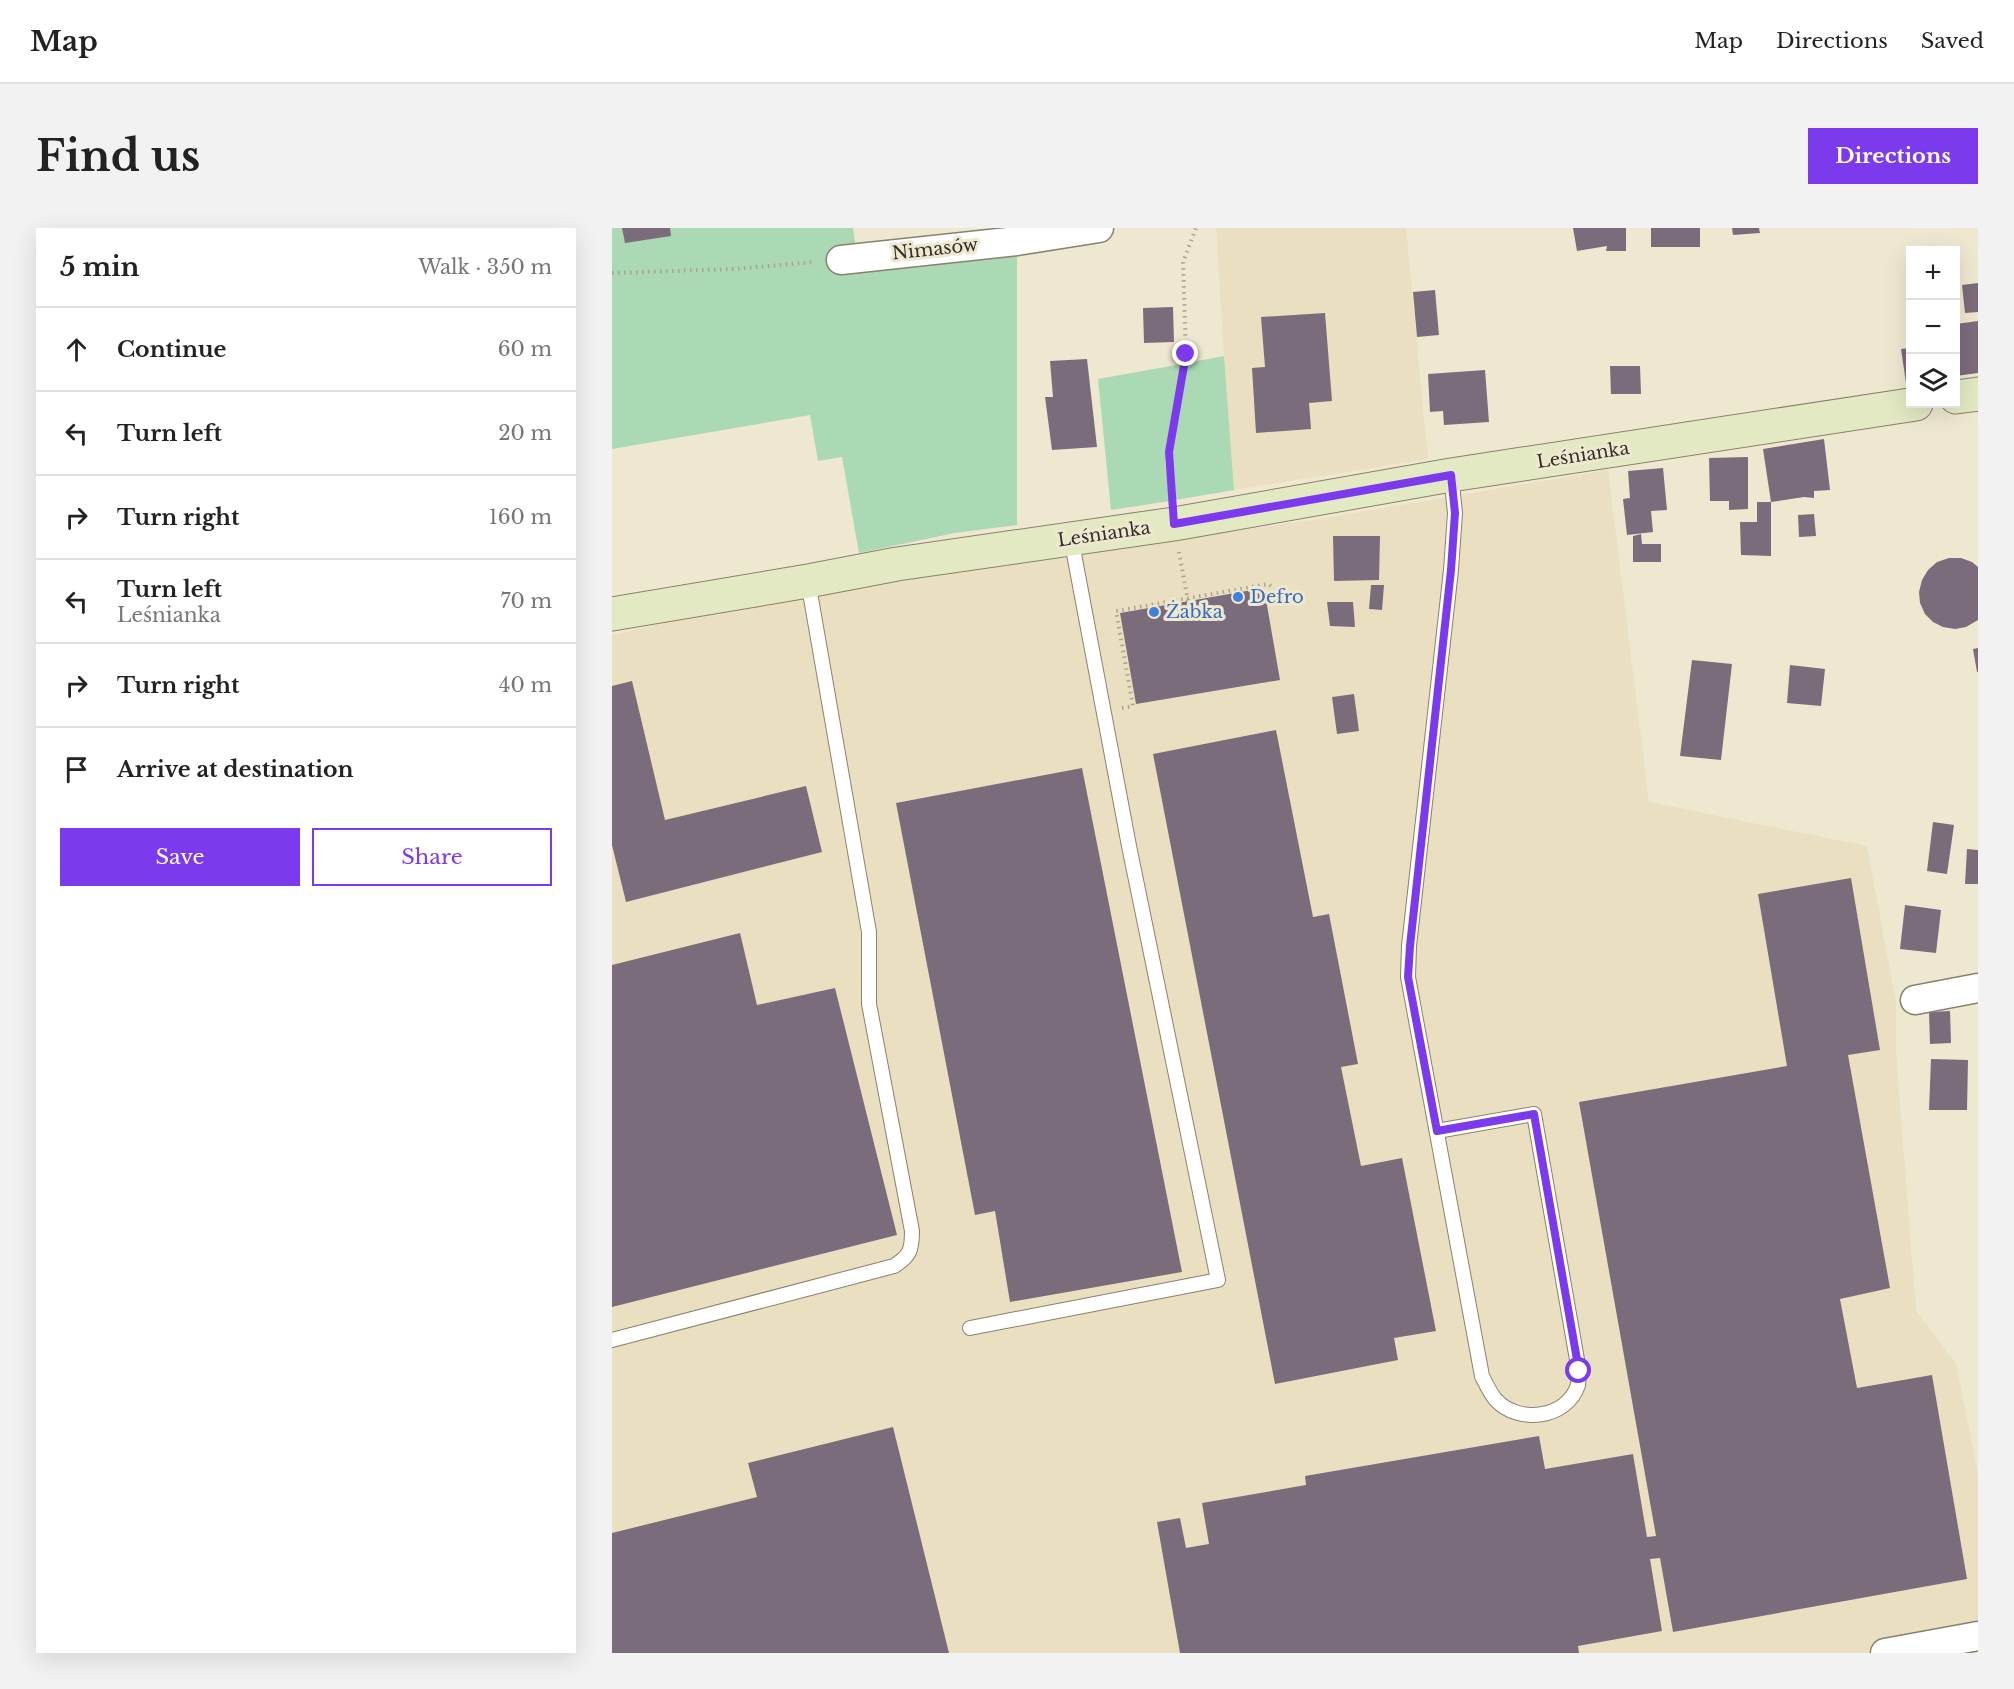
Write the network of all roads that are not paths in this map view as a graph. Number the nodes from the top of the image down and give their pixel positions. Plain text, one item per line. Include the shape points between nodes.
1 (1099, 228) edge
2 (841, 260) road end
3 (1978, 394) edge
4 (1960, 397) edge
5 (1906, 406) edge
6 (1451, 475) junction
7 (1071, 538) junction
8 (808, 581) junction
9 (612, 614) edge
10 (1978, 988) edge
11 (1915, 1000) dead end
12 (1437, 1131) junction
13 (970, 1328) dead end
14 (612, 1340) edge
15 (1978, 1636) edge
16 (1885, 1653) edge

1 - 2 street, Nimasów
3 - 4 street
5 - 6 street, Leśnianka
6 - 7 street, Leśnianka via 1176,535
6 - 12 lane via 1455,513 1451,570 1408,977
7 - 8 street, Leśnianka
7 - 13 lane via 1218,1280
8 - 9 street, Leśnianka
8 - 14 lane via 869,932 869,1004 912,1245 907,1258 894,1266
10 - 11 street
12 - 12 lane via 1482,1376 1496,1400 1507,1409 1534,1416 1548,1413 1570,1397 1578,1385 1579,1371 1534,1114
15 - 16 street

